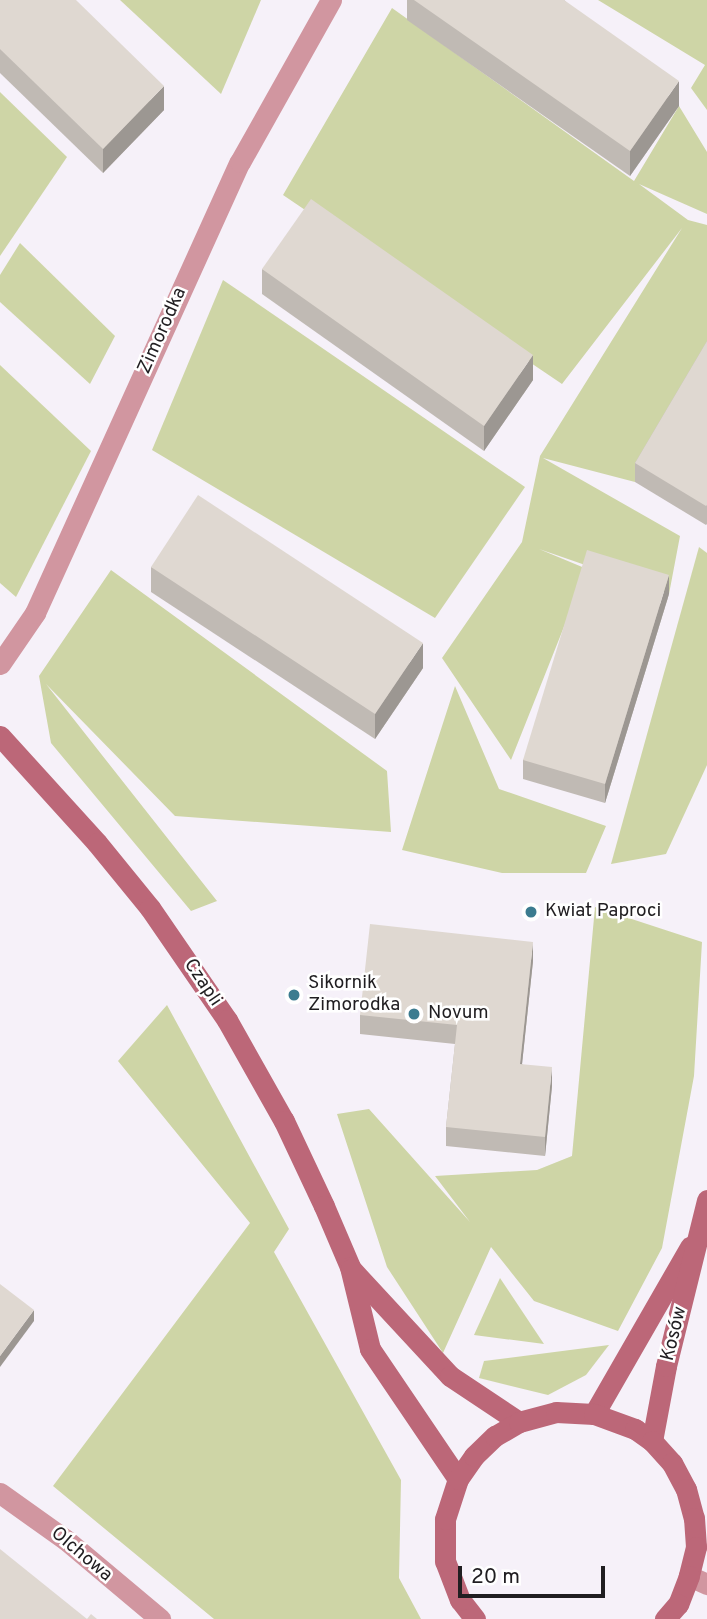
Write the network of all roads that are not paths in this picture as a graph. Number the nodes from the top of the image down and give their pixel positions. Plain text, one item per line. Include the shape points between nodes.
1 (331, 0) edge
2 (0, 664) edge
3 (0, 736) edge
4 (707, 1200) edge
5 (701, 1227) junction
6 (350, 1267) junction
7 (594, 1414) junction
8 (519, 1422) junction
9 (652, 1441) junction
10 (458, 1479) junction
11 (0, 1493) edge
12 (698, 1580) edge
13 (160, 1619) edge
14 (475, 1619) edge
15 (665, 1619) edge

1 - 2 street, Zimorodka via 240,162 35,613
3 - 6 street, Czapli via 150,908 228,1020 284,1121
4 - 5 street, Kosów
5 - 7 street, Kosów
5 - 9 street, Kosów
6 - 8 street, Czapli via 450,1376
6 - 10 street, Czapli via 370,1349
7 - 8 street via 556,1412
7 - 9 street via 625,1424
8 - 10 street via 488,1442
9 - 12 street via 672,1463 686,1489 694,1518
10 - 14 street via 445,1519 445,1561 460,1600
11 - 13 street, Olchowa via 66,1540
12 - 15 street

